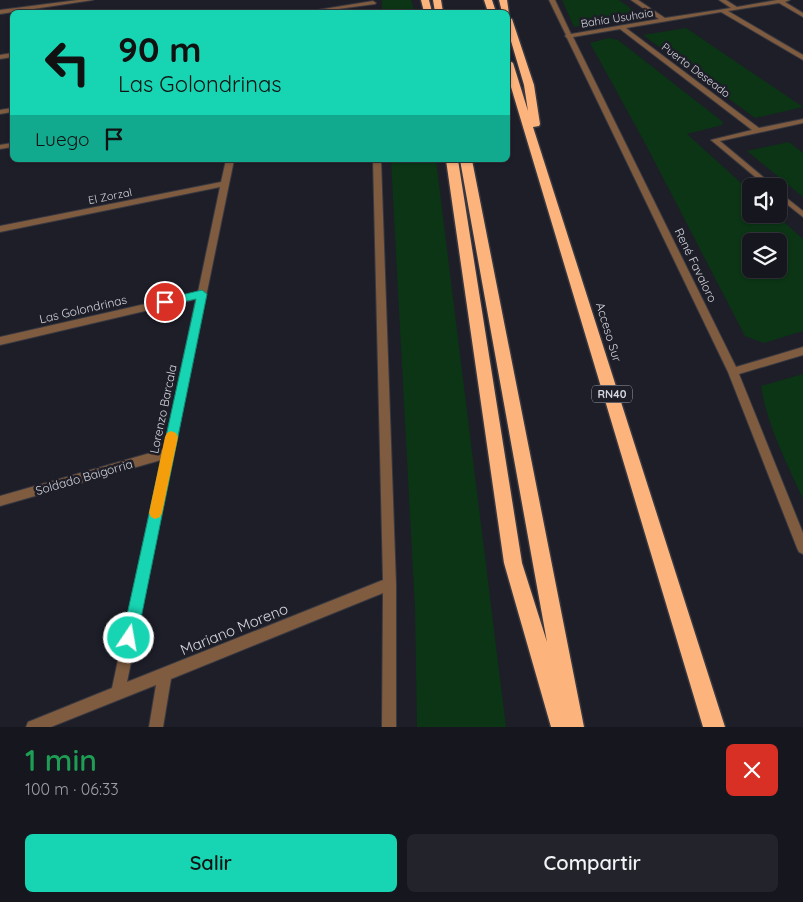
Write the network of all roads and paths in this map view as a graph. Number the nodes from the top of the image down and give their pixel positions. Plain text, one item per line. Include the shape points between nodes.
1 (90, 0) edge
2 (552, 0) edge
3 (634, 0) edge
4 (722, 0) edge
5 (786, 0) edge
6 (779, 1) junction
7 (373, 2) edge
8 (736, 8) junction
9 (15, 10) edge
10 (321, 10) edge
11 (723, 11) junction
12 (803, 15) edge
13 (664, 20) junction
14 (510, 25) edge
15 (621, 27) junction
16 (568, 36) junction
17 (803, 58) edge
18 (510, 68) edge
19 (803, 121) edge
20 (758, 131) junction
21 (230, 162) edge
22 (377, 162) edge
23 (452, 162) edge
24 (466, 162) edge
25 (760, 178) edge
26 (545, 179) junction
27 (225, 184) junction
28 (787, 201) edge
29 (803, 215) edge
30 (0, 229) edge
31 (202, 294) junction
32 (0, 341) edge
33 (803, 350) edge
34 (733, 372) junction
35 (168, 453) junction
36 (0, 501) edge
37 (803, 548) edge
38 (390, 584) junction
39 (165, 674) junction
40 (118, 693) junction
41 (33, 727) edge
42 (156, 727) edge
43 (389, 727) edge
44 (562, 727) edge
45 (573, 727) edge
46 (714, 727) edge

1 - 9 street
2 - 16 street, René Favaloro
3 - 13 street
4 - 8 street
5 - 6 street, Bahía Usuhaia
6 - 8 street, Bahía Usuhaia
6 - 12 street
7 - 10 street
8 - 11 street, Bahía Usuhaia
11 - 13 street, Bahía Usuhaia
11 - 17 street
13 - 15 street, Bahía Usuhaia
14 - 26 highway via 529,85
15 - 16 street, Bahía Usuhaia
15 - 20 street, Puerto Deseado
16 - 34 street, René Favaloro
18 - 26 highway, Acceso Sur / RN40
19 - 20 street
20 - 25 street via 715,140
21 - 27 street, Lorenzo Barcala
22 - 38 street
23 - 44 highway via 513,563
24 - 45 highway
26 - 46 highway, Acceso Sur / RN40
27 - 30 street, El Zorzal
27 - 31 street, Lorenzo Barcala
28 - 29 street
31 - 32 street, Las Golondrinas
31 - 35 street, Lorenzo Barcala
33 - 34 street
34 - 37 street, René Favaloro
35 - 36 street, Soldado Baigorria
35 - 40 street, Lorenzo Barcala
38 - 39 street, Mariano Moreno
38 - 43 street
39 - 40 street, Mariano Moreno
39 - 42 street
40 - 41 street, Mariano Moreno

